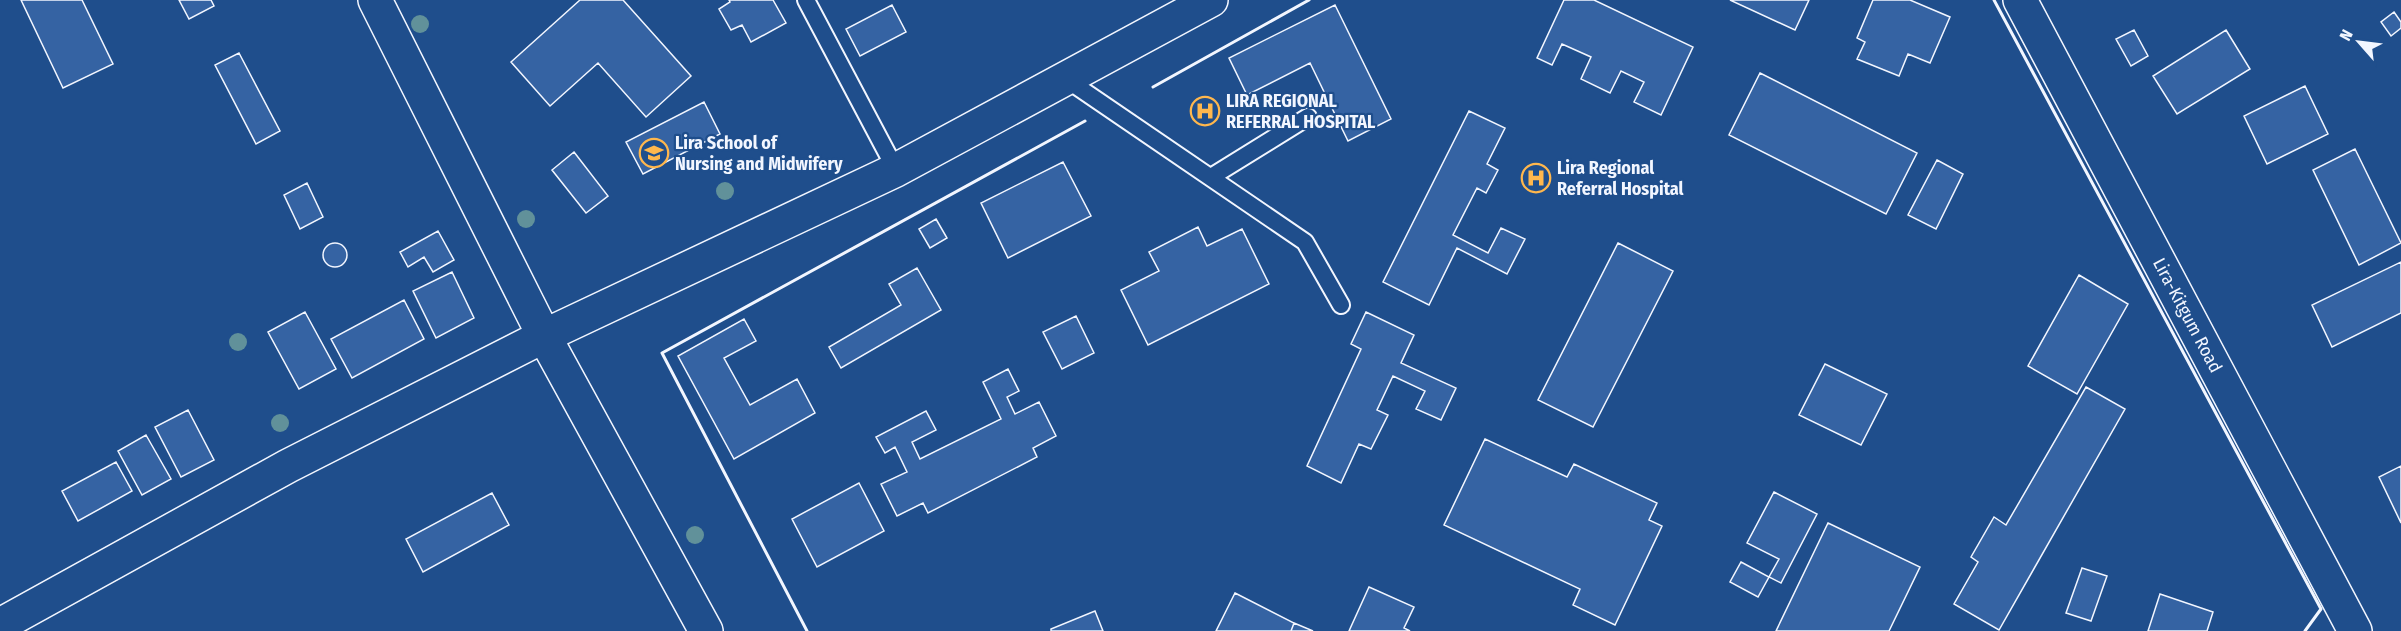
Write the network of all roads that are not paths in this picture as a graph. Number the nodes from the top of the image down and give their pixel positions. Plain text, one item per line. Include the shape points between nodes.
1 (375, 0) edge
2 (806, 0) edge
3 (1211, 0) edge
4 (2020, 0) edge
5 (1066, 79) junction
6 (1308, 117) dead end
7 (896, 170) junction
8 (1211, 177) junction
9 (1341, 305) dead end
10 (544, 336) junction
11 (0, 625) edge
12 (706, 631) edge
13 (2355, 631) edge

1 - 10 street
2 - 7 lane
3 - 5 street
4 - 13 street, Lira-Kitgum Road
5 - 7 street
5 - 8 lane
6 - 8 lane
7 - 10 street
8 - 9 lane via 1305,242
10 - 11 street via 288,466
10 - 12 street

